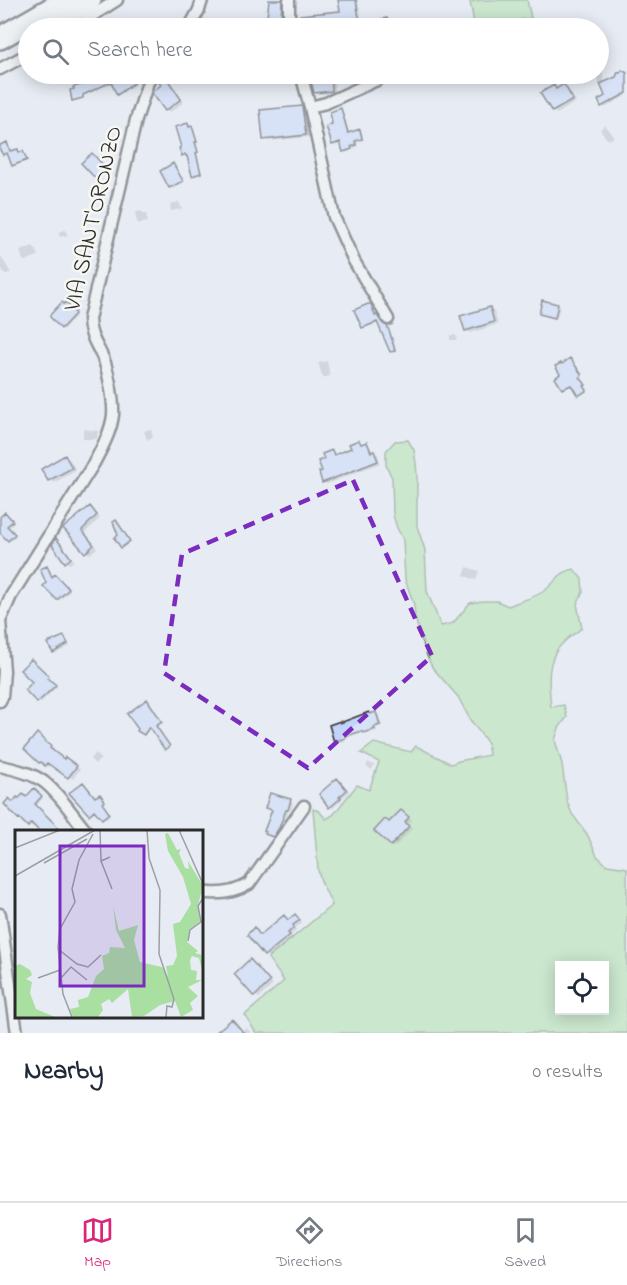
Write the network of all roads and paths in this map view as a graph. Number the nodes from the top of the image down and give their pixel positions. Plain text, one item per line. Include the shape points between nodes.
1 (66, 0) edge
2 (90, 0) edge
3 (117, 0) edge
4 (202, 0) edge
5 (289, 0) edge
6 (35, 18) edge
7 (58, 18) edge
8 (89, 18) edge
9 (195, 18) edge
10 (289, 18) edge
11 (18, 28) edge
12 (0, 38) edge
13 (18, 39) edge
14 (0, 49) edge
15 (18, 59) edge
16 (0, 69) edge
17 (147, 84) edge
18 (304, 84) edge
19 (368, 84) edge
20 (310, 107) junction
21 (388, 319) dead end
22 (0, 701) edge
23 (0, 766) edge
24 (304, 806) dead end
25 (85, 830) edge
26 (202, 892) edge
27 (0, 914) edge
28 (13, 969) edge
29 (15, 1001) edge
30 (16, 1018) edge
31 (17, 1033) edge

1 - 6 highway
2 - 7 highway
3 - 8 street
4 - 9 street
5 - 10 street
11 - 12 highway
13 - 14 highway
15 - 16 street
17 - 22 street, VIA SANT'ORONZO via 89,319 89,330 110,379 113,414 94,463 10,596 0,621 4,671
18 - 20 street
19 - 20 street
20 - 21 street via 334,217
23 - 25 street via 43,782
24 - 26 street via 249,884 226,893
27 - 28 street
28 - 29 street
30 - 31 street

